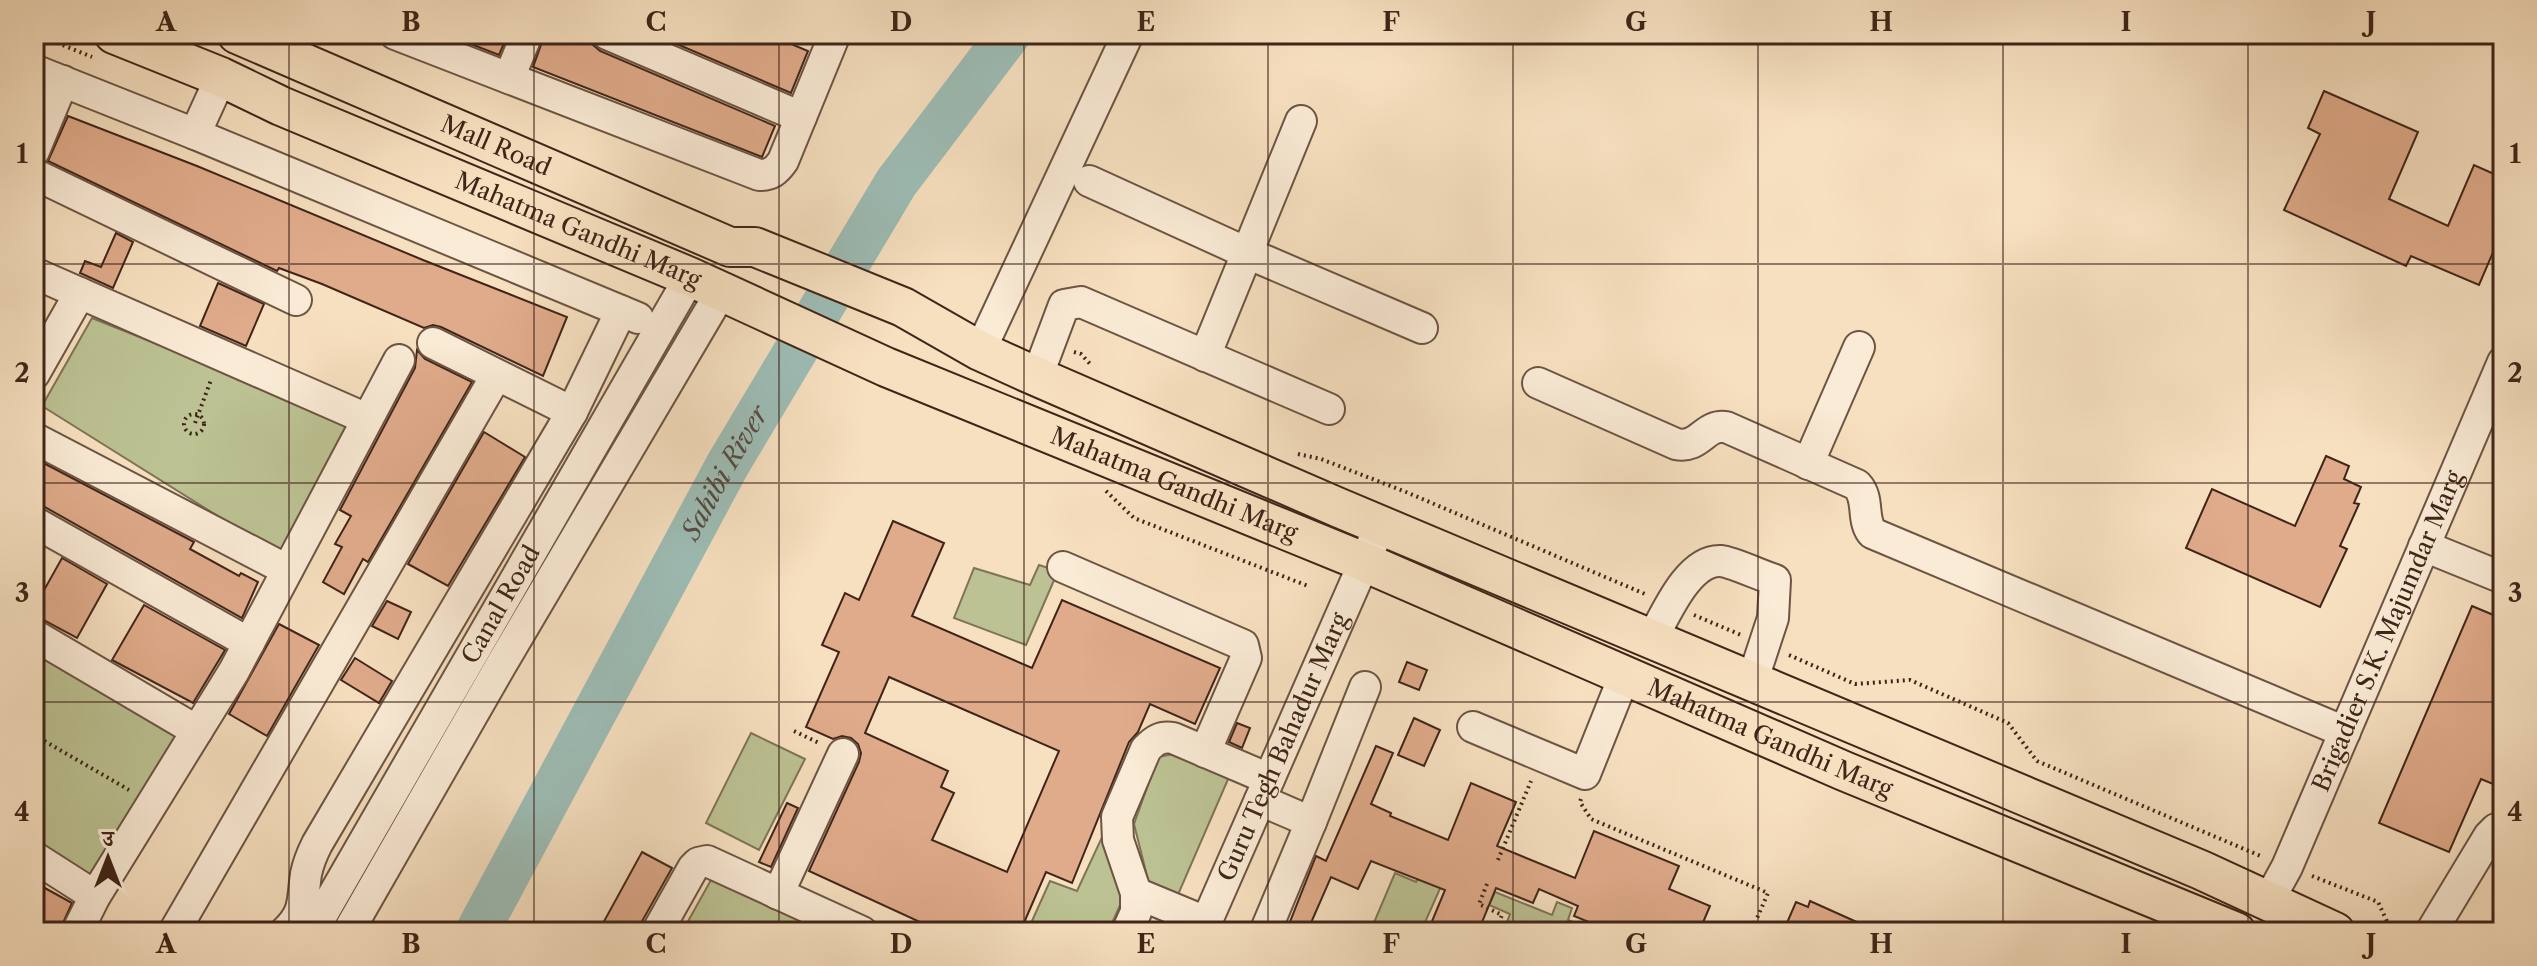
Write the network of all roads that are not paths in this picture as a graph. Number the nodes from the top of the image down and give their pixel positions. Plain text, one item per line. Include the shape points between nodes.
1 (114, 34) edge
2 (395, 34) edge
3 (527, 34) edge
4 (607, 34) edge
5 (1128, 34) edge
6 (242, 35) edge
7 (824, 38) edge
8 (34, 70) edge
9 (221, 77) junction
10 (509, 78) junction
11 (63, 81) junction
12 (801, 117) junction
13 (1301, 121) dead end
14 (195, 134) junction
15 (34, 151) edge
16 (34, 174) edge
17 (1089, 181) dead end
18 (755, 247) joint
19 (1247, 253) junction
20 (34, 273) edge
21 (716, 290) junction
22 (80, 293) junction
23 (296, 300) dead end
24 (621, 311) junction
25 (919, 316) junction
26 (660, 326) junction
27 (1422, 328) dead end
28 (433, 343) dead end
29 (1859, 347) dead end
30 (980, 351) junction
31 (1205, 356) junction
32 (399, 360) dead end
33 (2503, 362) edge
34 (899, 372) junction
35 (34, 374) edge
36 (496, 376) junction
37 (1037, 377) junction
38 (1538, 383) dead end
39 (1329, 409) dead end
40 (572, 412) junction
41 (367, 419) junction
42 (34, 438) edge
43 (1808, 464) junction
44 (34, 522) edge
45 (1381, 524) junction
46 (2424, 546) junction
47 (1364, 562) junction
48 (1063, 567) dead end
49 (287, 570) junction
50 (2503, 578) edge
51 (34, 635) edge
52 (1652, 639) junction
53 (249, 643) junction
54 (1625, 674) junction
55 (1752, 682) junction
56 (1365, 687) dead end
57 (1473, 727) dead end
58 (197, 731) junction
59 (2345, 732) junction
60 (1205, 752) junction
61 (843, 754) dead end
62 (1265, 789) junction
63 (1311, 822) junction
64 (2503, 827) edge
65 (34, 857) edge
66 (1136, 893) junction
67 (778, 894) junction
68 (95, 896) junction
69 (2269, 900) junction
70 (303, 926) edge
71 (1204, 927) edge
72 (77, 932) edge
73 (174, 932) edge
74 (348, 932) edge
75 (657, 932) edge
76 (862, 932) edge
77 (1127, 932) edge
78 (1265, 932) edge
79 (2236, 932) edge
80 (2335, 932) edge
81 (2431, 932) edge

1 - 9 main road, Mahatma Gandhi Marg
2 - 10 street
3 - 10 street
4 - 12 street
5 - 30 street
6 - 18 main road, Mall Road via 730,247
7 - 12 street
8 - 11 street
9 - 14 street
9 - 21 main road, Mahatma Gandhi Marg
10 - 12 street via 759,175 776,171
11 - 14 street
11 - 15 street
13 - 19 street
14 - 24 street
16 - 23 street
17 - 19 street
18 - 25 main road, Mahatma Gandhi Marg
19 - 27 street
19 - 31 street
20 - 22 street
21 - 26 street, Canal Road
21 - 34 main road, Mahatma Gandhi Marg
21 - 74 street
22 - 35 street
22 - 41 street
24 - 26 street
24 - 40 street
25 - 30 main road, Mahatma Gandhi Marg
25 - 34 main road
26 - 70 street, Canal Road
28 - 36 street
29 - 43 street
30 - 37 main road, Mahatma Gandhi Marg
31 - 37 street via 1081,302 1064,305
31 - 39 street
32 - 41 street
33 - 46 street, Brigadier S.K. Majumdar Marg
34 - 47 main road, Mahatma Gandhi Marg
36 - 40 street
36 - 73 street
37 - 45 main road, Mahatma Gandhi Marg
38 - 43 street via 1676,444 1691,444 1721,425
40 - 70 street via 317,844 306,874
41 - 49 street
42 - 49 street
43 - 59 street via 1862,490 1865,522 1872,533
44 - 53 street
45 - 47 street, Guru Tegh Bahadur Marg
45 - 52 main road, Mahatma Gandhi Marg
46 - 50 street
46 - 59 street, Brigadier S.K. Majumdar Marg
47 - 54 main road, Mahatma Gandhi Marg
47 - 62 street, Guru Tegh Bahadur Marg
48 - 60 street via 1243,645 1246,658
49 - 53 street
51 - 58 street
52 - 55 main road, Mahatma Gandhi Marg
52 - 55 street via 1685,581 1701,566 1720,561 1775,580 1773,618
53 - 58 street
54 - 57 street via 1585,774
54 - 79 main road, Mahatma Gandhi Marg via 1844,771
55 - 69 main road, Mahatma Gandhi Marg
56 - 63 street
58 - 68 street
59 - 69 street, Brigadier S.K. Majumdar Marg
60 - 62 street
60 - 66 street via 1164,736 1146,749 1117,817 1118,840
61 - 67 street
62 - 63 street
62 - 71 street, Guru Tegh Bahadur Marg
63 - 78 street
64 - 81 street via 2489,836
65 - 68 street
66 - 71 street
66 - 77 street via 1136,912
67 - 75 street via 715,864 698,863
67 - 76 street
68 - 72 street
69 - 80 main road, Mahatma Gandhi Marg

